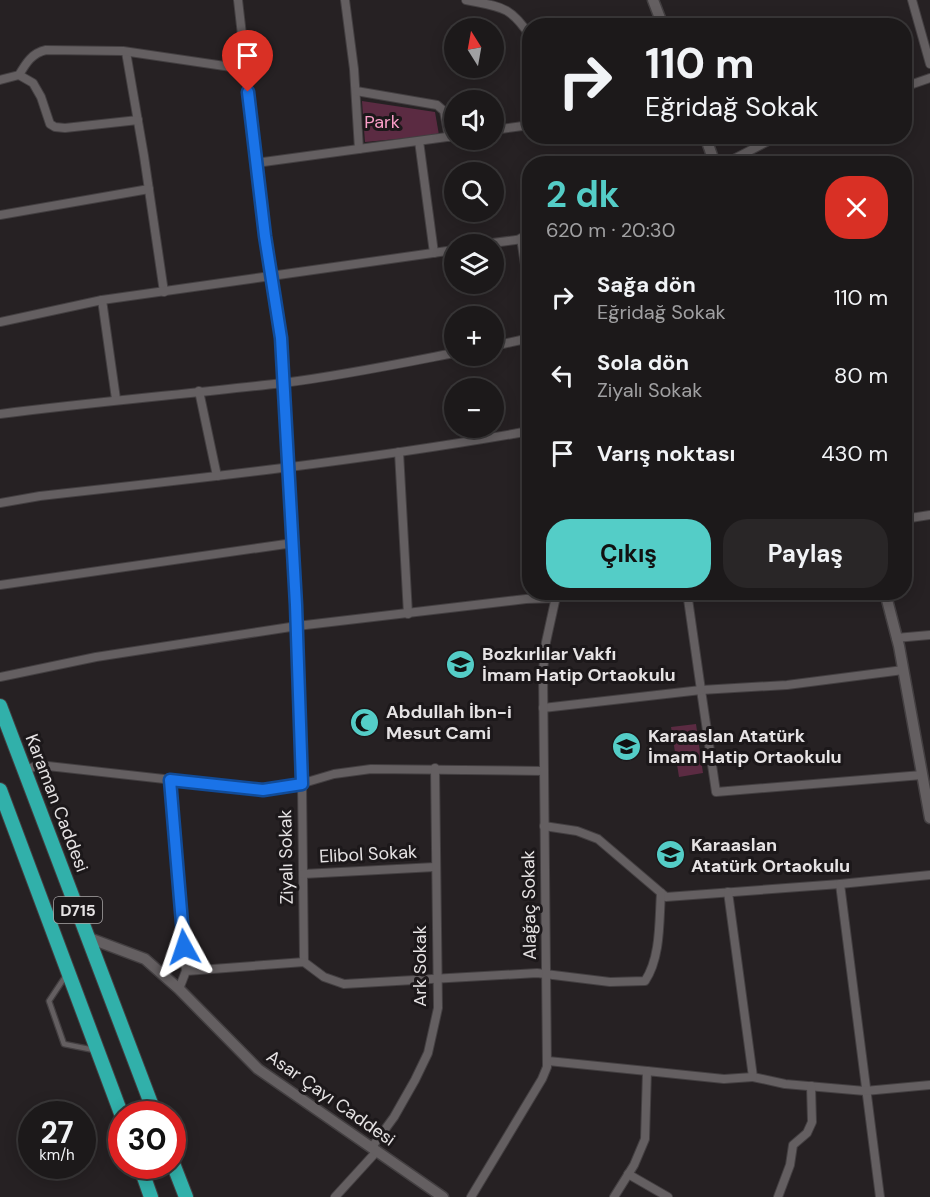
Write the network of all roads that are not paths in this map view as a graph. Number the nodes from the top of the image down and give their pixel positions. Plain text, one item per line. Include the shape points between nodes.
1 (238, 0) edge
2 (345, 0) edge
3 (466, 0) edge
4 (653, 0) edge
5 (912, 0) edge
6 (660, 18) edge
7 (522, 24) edge
8 (126, 52) junction
9 (930, 64) edge
10 (245, 69) junction
11 (19, 75) junction
12 (930, 78) edge
13 (0, 80) edge
14 (912, 84) edge
15 (356, 91) junction
16 (444, 111) edge
17 (138, 120) junction
18 (522, 125) edge
19 (504, 128) edge
20 (444, 137) edge
21 (419, 141) junction
22 (763, 144) edge
23 (359, 149) junction
24 (739, 156) edge
25 (256, 163) junction
26 (149, 189) junction
27 (0, 215) edge
28 (522, 238) edge
29 (504, 241) edge
30 (444, 252) edge
31 (434, 253) junction
32 (272, 276) junction
33 (164, 292) junction
34 (102, 300) junction
35 (0, 322) edge
36 (522, 340) edge
37 (504, 343) edge
38 (444, 355) edge
39 (284, 382) junction
40 (199, 391) junction
41 (116, 399) junction
42 (0, 414) edge
43 (522, 432) edge
44 (399, 452) junction
45 (289, 468) junction
46 (217, 476) junction
47 (0, 503) edge
48 (930, 515) edge
49 (912, 518) edge
50 (293, 543) junction
51 (0, 585) edge
52 (522, 600) edge
53 (555, 600) edge
54 (688, 600) edge
55 (887, 600) edge
56 (408, 614) junction
57 (297, 626) junction
58 (930, 634) edge
59 (896, 638) junction
60 (903, 670) junction
61 (0, 677) edge
62 (701, 690) junction
63 (0, 706) edge
64 (543, 708) junction
65 (435, 768) junction
66 (25, 770) junction
67 (544, 771) junction
68 (922, 775) junction
69 (170, 780) junction
70 (302, 784) junction
71 (0, 790) edge
72 (930, 818) edge
73 (544, 826) junction
74 (435, 867) junction
75 (303, 874) junction
76 (930, 875) edge
77 (840, 884) junction
78 (728, 892) junction
79 (661, 893) junction
80 (89, 938) junction
81 (304, 962) junction
82 (186, 971) junction
83 (68, 972) junction
84 (546, 973) junction
85 (438, 978) junction
86 (179, 989) junction
87 (97, 1050) junction
88 (548, 1061) junction
89 (647, 1071) junction
90 (753, 1077) junction
91 (930, 1085) edge
92 (811, 1086) junction
93 (865, 1091) junction
94 (116, 1101) edge
95 (150, 1101) edge
96 (374, 1149) junction
97 (628, 1174) junction
98 (145, 1179) edge
99 (179, 1179) edge
100 (151, 1197) edge
101 (186, 1197) edge
102 (335, 1197) edge
103 (444, 1197) edge
104 (471, 1197) edge
105 (614, 1197) edge
106 (668, 1197) edge
107 (778, 1197) edge
108 (880, 1197) edge

1 - 10 street, Ziyalı Sokak
2 - 15 street
3 - 7 street via 505,8
4 - 6 street
5 - 9 street
8 - 10 street
8 - 11 street via 45,50 37,52
8 - 17 street
10 - 25 street, Ziyalı Sokak
11 - 13 street
11 - 17 street via 33,83 50,124 55,127
12 - 14 street
15 - 16 street via 437,105
15 - 23 street
17 - 26 street
18 - 19 street
20 - 21 street
21 - 23 street
21 - 31 street
22 - 24 street
23 - 25 street
25 - 32 street, Ziyalı Sokak
26 - 27 street
26 - 33 street
28 - 29 street
30 - 31 street
31 - 32 street
32 - 33 street
32 - 39 street, Ziyalı Sokak
33 - 34 street
34 - 35 street
34 - 41 street
36 - 37 street
38 - 39 street
39 - 40 street
39 - 45 street, Ziyalı Sokak
40 - 41 street
40 - 46 street
41 - 42 street
43 - 44 street
44 - 45 street
44 - 56 street
45 - 46 street
45 - 50 street, Ziyalı Sokak
46 - 47 street
48 - 49 street
50 - 51 street
50 - 57 street, Ziyalı Sokak
52 - 56 street
53 - 64 street, Alağaç Sokak via 544,656
54 - 62 street
55 - 59 street
56 - 57 street
57 - 61 street via 96,657
57 - 70 street, Ziyalı Sokak
58 - 59 street
59 - 60 street
60 - 62 street via 787,685
60 - 68 street
62 - 64 street
62 - 68 street via 716,792
63 - 66 highway, Karaman Caddesi / D715
64 - 67 street, Alağaç Sokak
65 - 67 street
65 - 70 street via 371,769
65 - 74 street, Ark Sokak
66 - 69 street via 39,765
66 - 80 highway, Karaman Caddesi / D715
67 - 73 street, Alağaç Sokak
68 - 72 street
69 - 70 street via 263,790
69 - 82 street
70 - 75 street, Ziyalı Sokak
71 - 83 highway, D715
73 - 79 street via 577,831 597,839
73 - 84 street, Alağaç Sokak
74 - 75 street, Elibol Sokak
74 - 85 street, Ark Sokak
75 - 81 street, Ziyalı Sokak
76 - 77 street
77 - 78 street
77 - 93 street
78 - 79 street via 682,897
78 - 90 street
79 - 84 street via 654,962 645,981 610,982
80 - 86 street, Asar Çayı Caddesi via 145,959
80 - 95 highway, Karaman Caddesi / D715
81 - 82 street
81 - 85 street via 324,977 344,984
82 - 86 street
83 - 87 highway, D715
83 - 87 lane via 49,1001 64,1044
84 - 85 street
84 - 88 street, Alağaç Sokak
85 - 96 street, Ark Sokak via 438,1008 428,1053
86 - 96 street, Asar Çayı Caddesi via 258,1068
87 - 94 highway, D715
88 - 89 street
88 - 104 street, Alağaç Sokak via 542,1079
89 - 90 street via 724,1079
89 - 97 street via 645,1139
90 - 92 street
91 - 93 street
92 - 93 street
92 - 107 street via 812,1122 793,1144
93 - 108 street
96 - 102 street, Ark Sokak
96 - 103 street, Asar Çayı Caddesi
97 - 105 street
97 - 106 street
98 - 100 highway
99 - 101 highway

